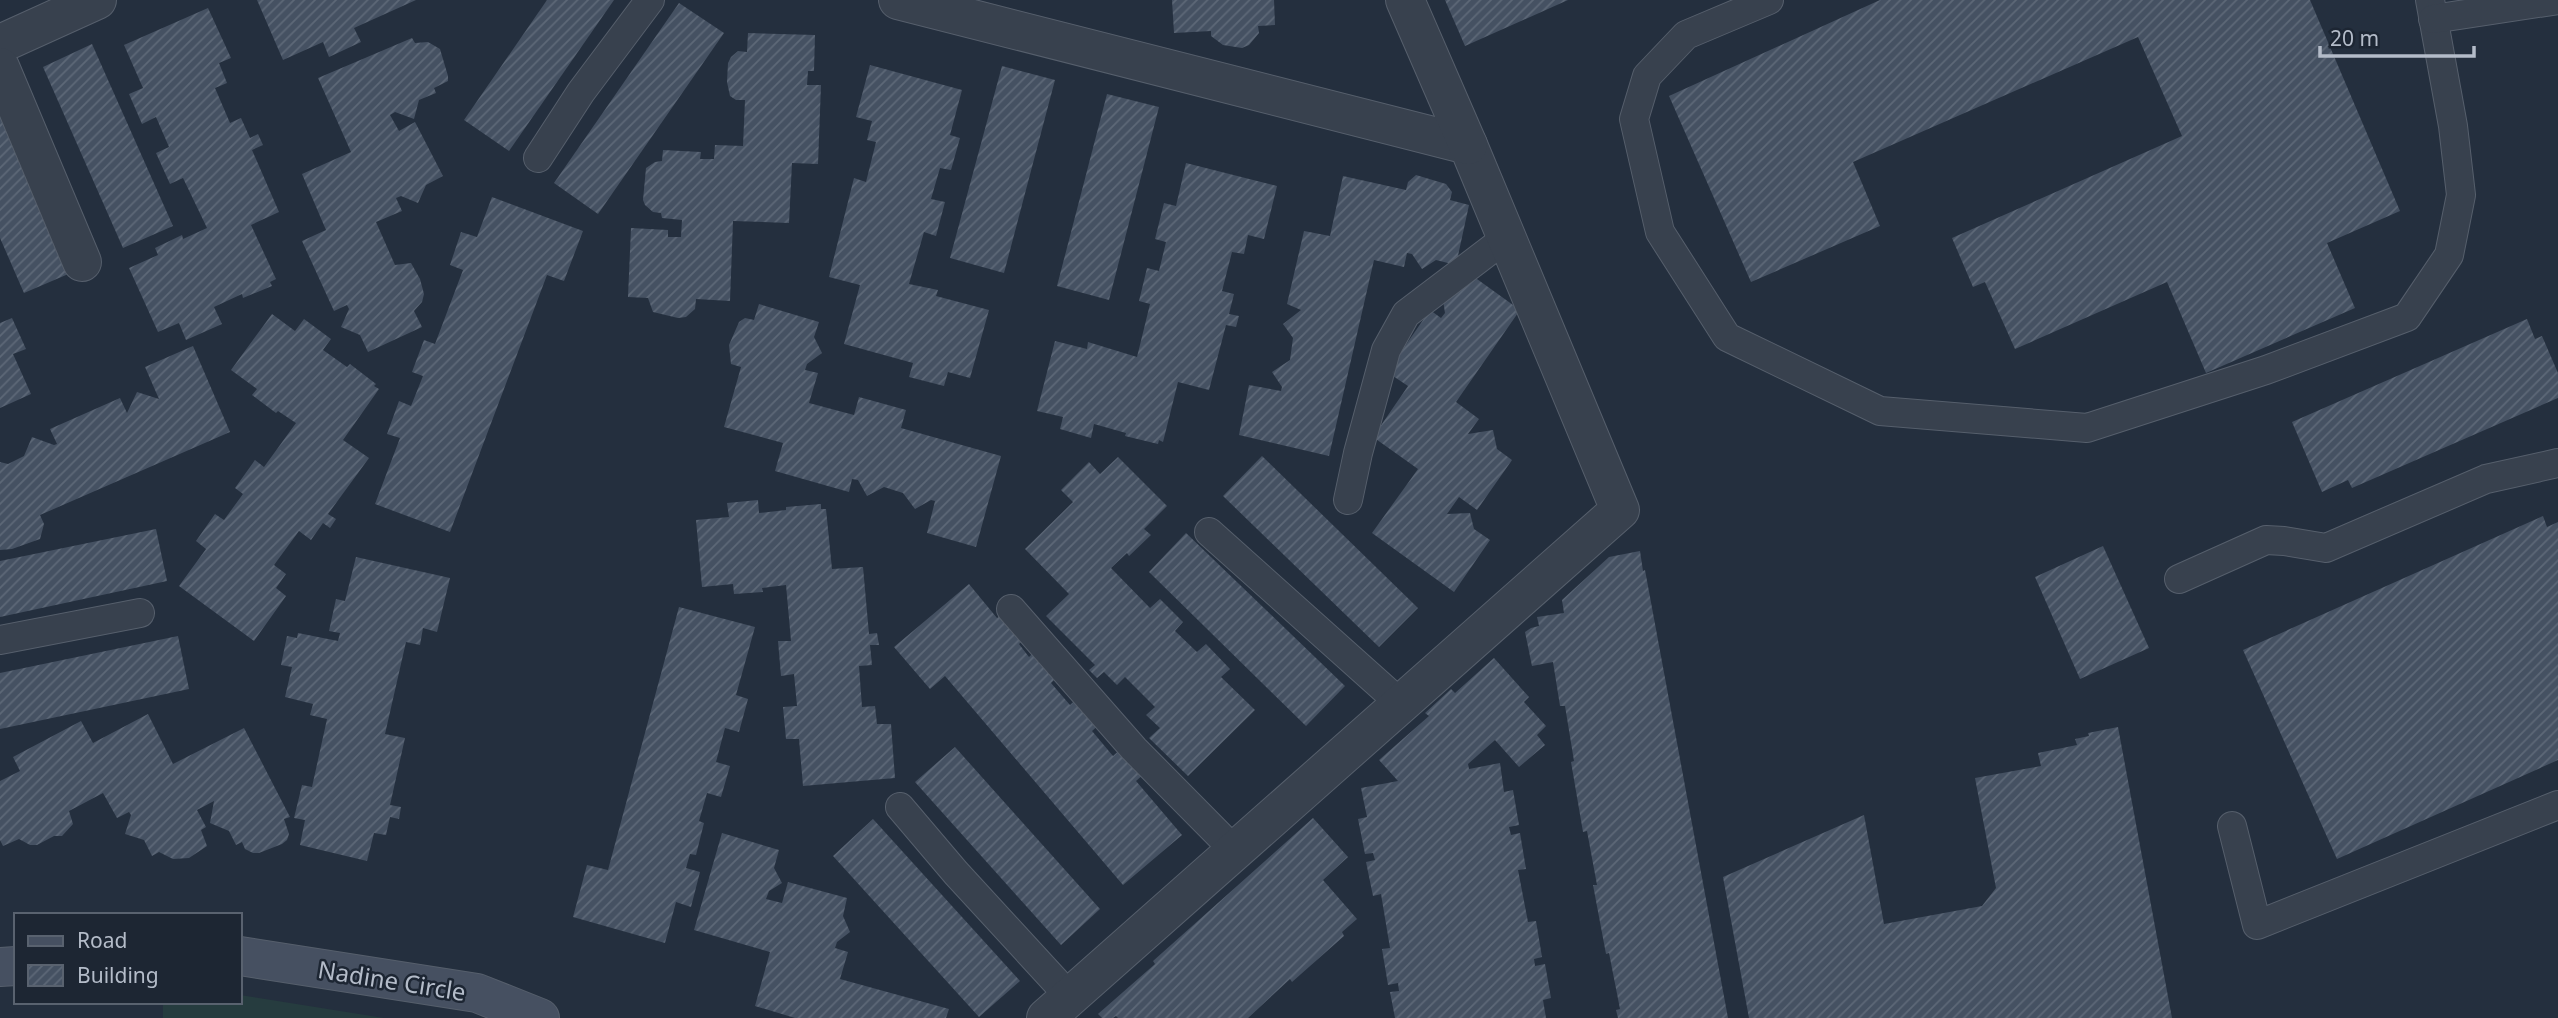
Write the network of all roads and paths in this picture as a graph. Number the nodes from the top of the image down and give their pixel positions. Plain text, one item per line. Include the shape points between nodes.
1 (97, 0) edge
2 (650, 0) edge
3 (898, 0) edge
4 (1405, 0) edge
5 (1769, 0) edge
6 (2558, 1) edge
7 (2432, 10) edge
8 (0, 44) edge
9 (0, 67) edge
10 (1468, 145) junction
11 (538, 158) dead end
12 (1506, 239) junction
13 (82, 261) dead end
14 (2558, 463) edge
15 (1348, 500) dead end
16 (1209, 532) dead end
17 (2179, 579) dead end
18 (1011, 609) dead end
19 (141, 613) dead end
20 (0, 640) edge
21 (1399, 703) junction
22 (2558, 805) edge
23 (900, 807) dead end
24 (2232, 826) dead end
25 (1234, 850) junction
26 (242, 956) edge
27 (1058, 1007) edge
28 (540, 1018) edge

1 - 8 street
2 - 11 lane
3 - 10 street
4 - 10 street
5 - 7 lane via 1686,35 1647,76 1634,118 1660,232 1727,337 1880,411 2087,428 2266,370 2407,317 2449,255 2461,195
6 - 7 lane
9 - 13 street
10 - 12 street
12 - 15 lane via 1406,314 1386,350
12 - 21 street via 1620,510
14 - 17 lane via 2486,479 2326,548 2266,540
16 - 21 lane
18 - 25 lane via 1133,749
19 - 20 lane
21 - 25 street
22 - 24 lane via 2257,925
23 - 27 lane
25 - 27 street
26 - 28 street, Nadine Circle via 477,993

